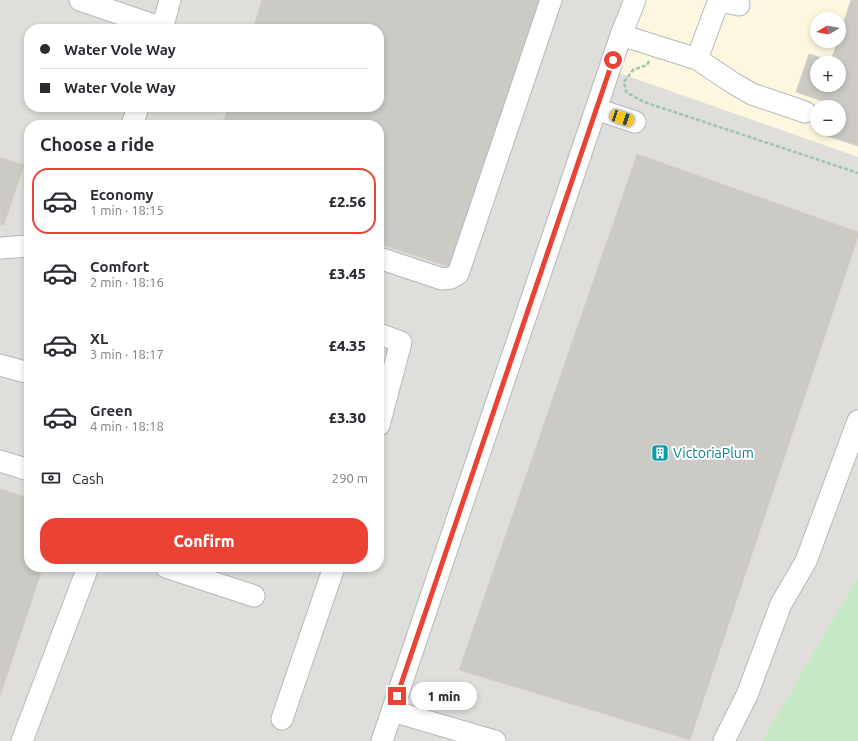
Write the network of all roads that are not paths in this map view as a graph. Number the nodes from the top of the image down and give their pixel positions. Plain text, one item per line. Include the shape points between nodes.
1 (80, 0) edge
2 (170, 0) edge
3 (551, 0) edge
4 (635, 0) edge
5 (739, 5) dead end
6 (150, 24) edge
7 (163, 24) edge
8 (621, 35) junction
9 (698, 60) junction
10 (596, 109) junction
11 (805, 112) dead end
12 (635, 122) dead end
13 (24, 246) edge
14 (0, 248) edge
15 (384, 260) edge
16 (384, 336) edge
17 (0, 366) edge
18 (24, 372) edge
19 (384, 407) edge
20 (858, 421) edge
21 (0, 461) edge
22 (24, 468) edge
23 (86, 572) edge
24 (181, 572) edge
25 (332, 572) edge
26 (254, 596) dead end
27 (392, 711) junction
28 (282, 719) dead end
29 (22, 741) edge
30 (382, 741) edge
31 (495, 741) edge
32 (724, 741) edge

1 - 6 street
2 - 7 street
3 - 15 street via 458,274 442,279
4 - 8 street
5 - 9 street via 724,2 717,5
8 - 9 street
8 - 10 street
9 - 11 street via 752,94
10 - 12 street
10 - 27 street
13 - 14 street
16 - 19 street via 402,342
17 - 18 street
20 - 32 street via 806,561 781,604 747,695
21 - 22 street
23 - 29 street
24 - 26 street
25 - 28 street
27 - 30 street
27 - 31 street

